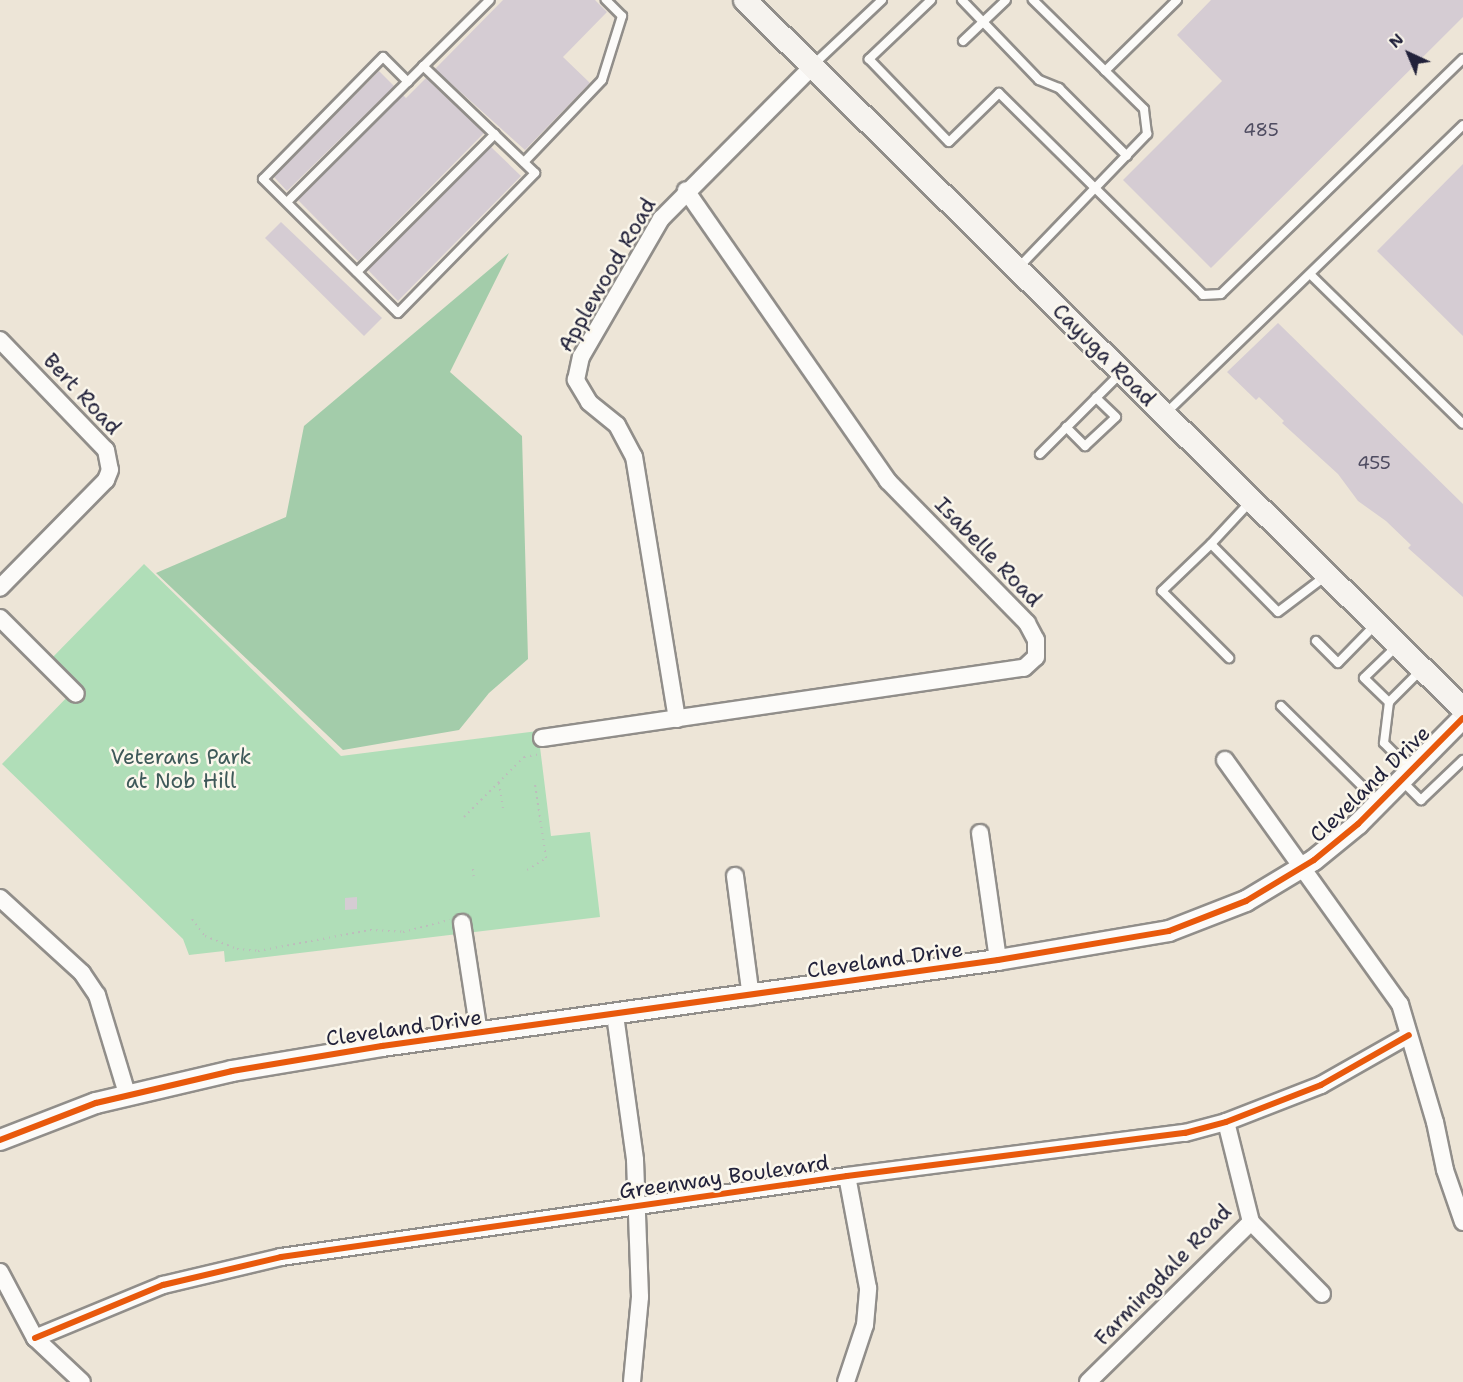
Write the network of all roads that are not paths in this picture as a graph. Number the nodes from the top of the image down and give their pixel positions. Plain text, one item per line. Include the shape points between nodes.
1 (490, 0) edge
2 (606, 0) edge
3 (745, 0) edge
4 (882, 0) edge
5 (931, 0) edge
6 (962, 0) edge
7 (1006, 0) edge
8 (1034, 0) edge
9 (1177, 0) edge
10 (984, 22) junction
11 (963, 42) dead end
12 (1463, 59) edge
13 (423, 66) junction
14 (812, 67) junction
15 (1105, 71) junction
16 (408, 81) junction
17 (1463, 125) edge
18 (495, 134) junction
19 (1127, 156) junction
20 (524, 162) junction
21 (1094, 189) junction
22 (687, 190) junction
23 (287, 202) junction
24 (1017, 269) junction
25 (357, 272) junction
26 (1312, 276) junction
27 (0, 340) edge
28 (1122, 372) junction
29 (1096, 398) junction
30 (1165, 415) junction
31 (1462, 421) edge
32 (1066, 428) junction
33 (1040, 454) dead end
34 (1251, 500) junction
35 (1211, 544) junction
36 (1327, 575) junction
37 (0, 588) edge
38 (0, 618) edge
39 (1377, 623) junction
40 (1316, 641) dead end
41 (1398, 645) junction
42 (1229, 658) dead end
43 (1423, 669) junction
44 (76, 694) dead end
45 (1389, 702) junction
46 (1281, 706) dead end
47 (1463, 709) edge
48 (1463, 718) edge
49 (676, 719) junction
50 (542, 746) road end
51 (1225, 760) dead end
52 (1463, 760) edge
53 (1405, 774) junction
54 (1377, 801) junction
55 (980, 833) dead end
56 (1304, 867) junction
57 (735, 876) dead end
58 (0, 898) edge
59 (457, 921) road end
60 (998, 960) junction
61 (752, 997) junction
62 (615, 1016) junction
63 (479, 1033) junction
64 (1409, 1035) junction
65 (127, 1094) junction
66 (1226, 1122) junction
67 (0, 1140) edge
68 (847, 1176) junction
69 (636, 1205) junction
70 (1463, 1221) edge
71 (1251, 1222) junction
72 (0, 1272) edge
73 (1322, 1294) dead end
74 (35, 1338) junction
75 (82, 1382) edge
76 (632, 1382) edge
77 (846, 1382) edge
78 (1088, 1382) edge

1 - 13 lane
2 - 20 lane via 622,16 602,80
3 - 14 main road, Cayuga Road
4 - 14 lane
5 - 21 lane via 869,59 950,142 999,93
6 - 10 lane
7 - 10 lane
8 - 15 lane
9 - 15 lane
10 - 11 lane
10 - 19 lane via 1039,80 1059,88
12 - 21 lane via 1221,294 1203,295
13 - 16 lane
13 - 18 lane
14 - 22 street, Applewood Road
14 - 24 main road, Cayuga Road
15 - 19 lane via 1144,109 1147,134
16 - 23 lane
16 - 23 lane via 383,57 263,178
17 - 26 lane
18 - 20 lane
18 - 25 lane
19 - 21 lane
20 - 25 lane via 535,173 398,313
21 - 24 lane
22 - 49 street, Applewood Road via 661,219 581,357 576,380 589,402 616,425 634,457
22 - 49 street, Isabelle Road via 888,482 1016,610 1038,649 1024,669
23 - 25 lane
24 - 28 main road, Cayuga Road
26 - 30 lane
26 - 31 lane
27 - 37 street, Bert Road via 106,450 110,470 106,480
28 - 29 lane
28 - 30 main road, Cayuga Road
29 - 32 lane
29 - 32 lane via 1116,417 1085,447
30 - 34 main road, Cayuga Road
32 - 33 lane
34 - 35 lane
34 - 36 main road, Cayuga Road
35 - 36 lane via 1278,612
35 - 42 lane via 1162,591
36 - 39 main road, Cayuga Road
38 - 44 street
39 - 40 lane via 1338,663
39 - 41 main road, Cayuga Road
41 - 43 main road, Cayuga Road
41 - 45 lane via 1364,678
43 - 45 lane
43 - 47 main road, Cayuga Road
45 - 53 lane via 1384,743
46 - 54 lane
48 - 53 street, Cleveland Drive
49 - 50 street, Isabelle Road
51 - 56 street
52 - 53 lane via 1421,800
53 - 54 street, Cleveland Drive
54 - 56 street, Cleveland Drive via 1358,824
55 - 60 street
56 - 60 street, Cleveland Drive via 1246,901 1169,931
56 - 64 street via 1400,1004
57 - 61 street
58 - 65 street via 82,973 97,995
59 - 63 street
60 - 61 street, Cleveland Drive
61 - 62 street, Cleveland Drive
62 - 63 street, Cleveland Drive
62 - 69 street via 636,1160
63 - 65 street, Cleveland Drive via 232,1071
64 - 66 street, Greenway Boulevard via 1321,1085
64 - 70 street via 1445,1170
65 - 67 street, Cleveland Drive
66 - 68 street, Greenway Boulevard via 1147,1140 1069,1146
66 - 71 street, Farmingdale Road
68 - 69 street, Greenway Boulevard
68 - 77 street via 868,1297 864,1325
69 - 74 street, Greenway Boulevard via 270,1259 163,1285
69 - 76 street via 640,1297
71 - 73 street
71 - 78 street, Farmingdale Road
72 - 74 street
74 - 75 street

